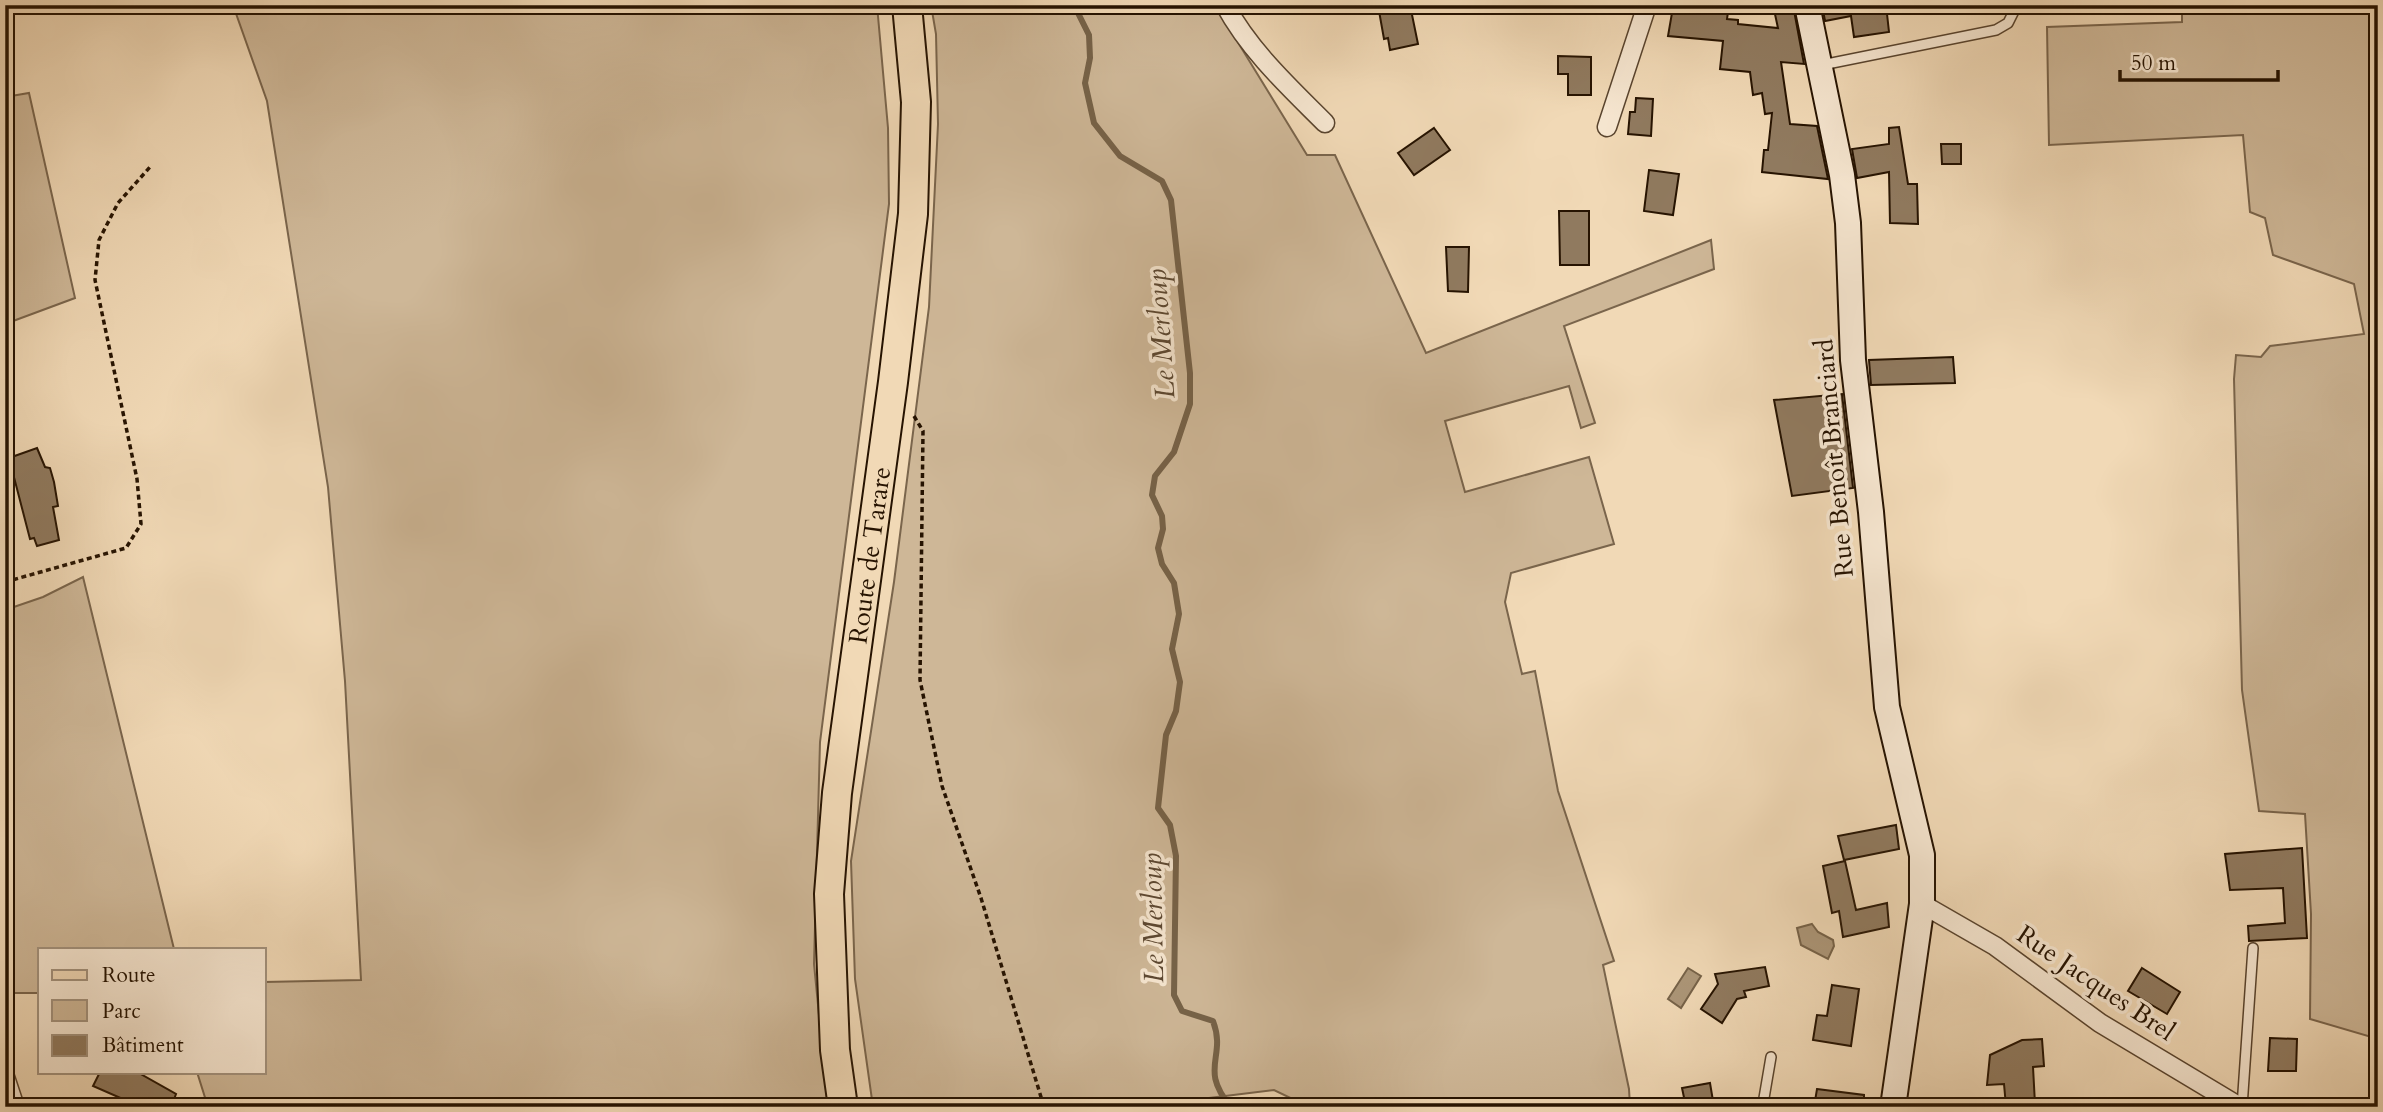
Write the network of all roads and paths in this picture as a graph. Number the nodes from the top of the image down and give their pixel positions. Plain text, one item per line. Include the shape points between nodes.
1 (907, 5) edge
2 (1225, 5) edge
3 (1647, 5) edge
4 (1807, 5) edge
5 (2017, 5) edge
6 (1821, 66) junction
7 (1325, 123) dead end
8 (1607, 127) dead end
9 (150, 167) dead end
10 (893, 382) junction
11 (5, 582) edge
12 (1922, 904) junction
13 (2253, 948) dead end
14 (1771, 1057) dead end
15 (5, 1077) edge
16 (15, 1107) edge
17 (843, 1107) edge
18 (1044, 1107) edge
19 (1766, 1107) edge
20 (1893, 1107) edge
21 (2241, 1107) edge

1 - 10 main road, Route de Tarare via 916,102 913,214
2 - 7 street via 1272,70
3 - 8 street
4 - 6 street, Rue Benoît Branciard
5 - 6 lane via 2015,15 1996,30
6 - 12 street, Rue Benoît Branciard via 1848,223 1853,360 1887,707 1918,830
9 - 11 path via 118,203 99,240 95,280 138,479 141,524 126,548
10 - 17 main road, Route de Tarare via 837,793 829,894 835,1050
10 - 18 path via 923,431 920,680 942,786
12 - 20 street, Rue Benoît Branciard
12 - 21 street, Rue Jacques Brel via 1995,946 2100,1023
13 - 21 lane
14 - 19 lane
15 - 16 street

